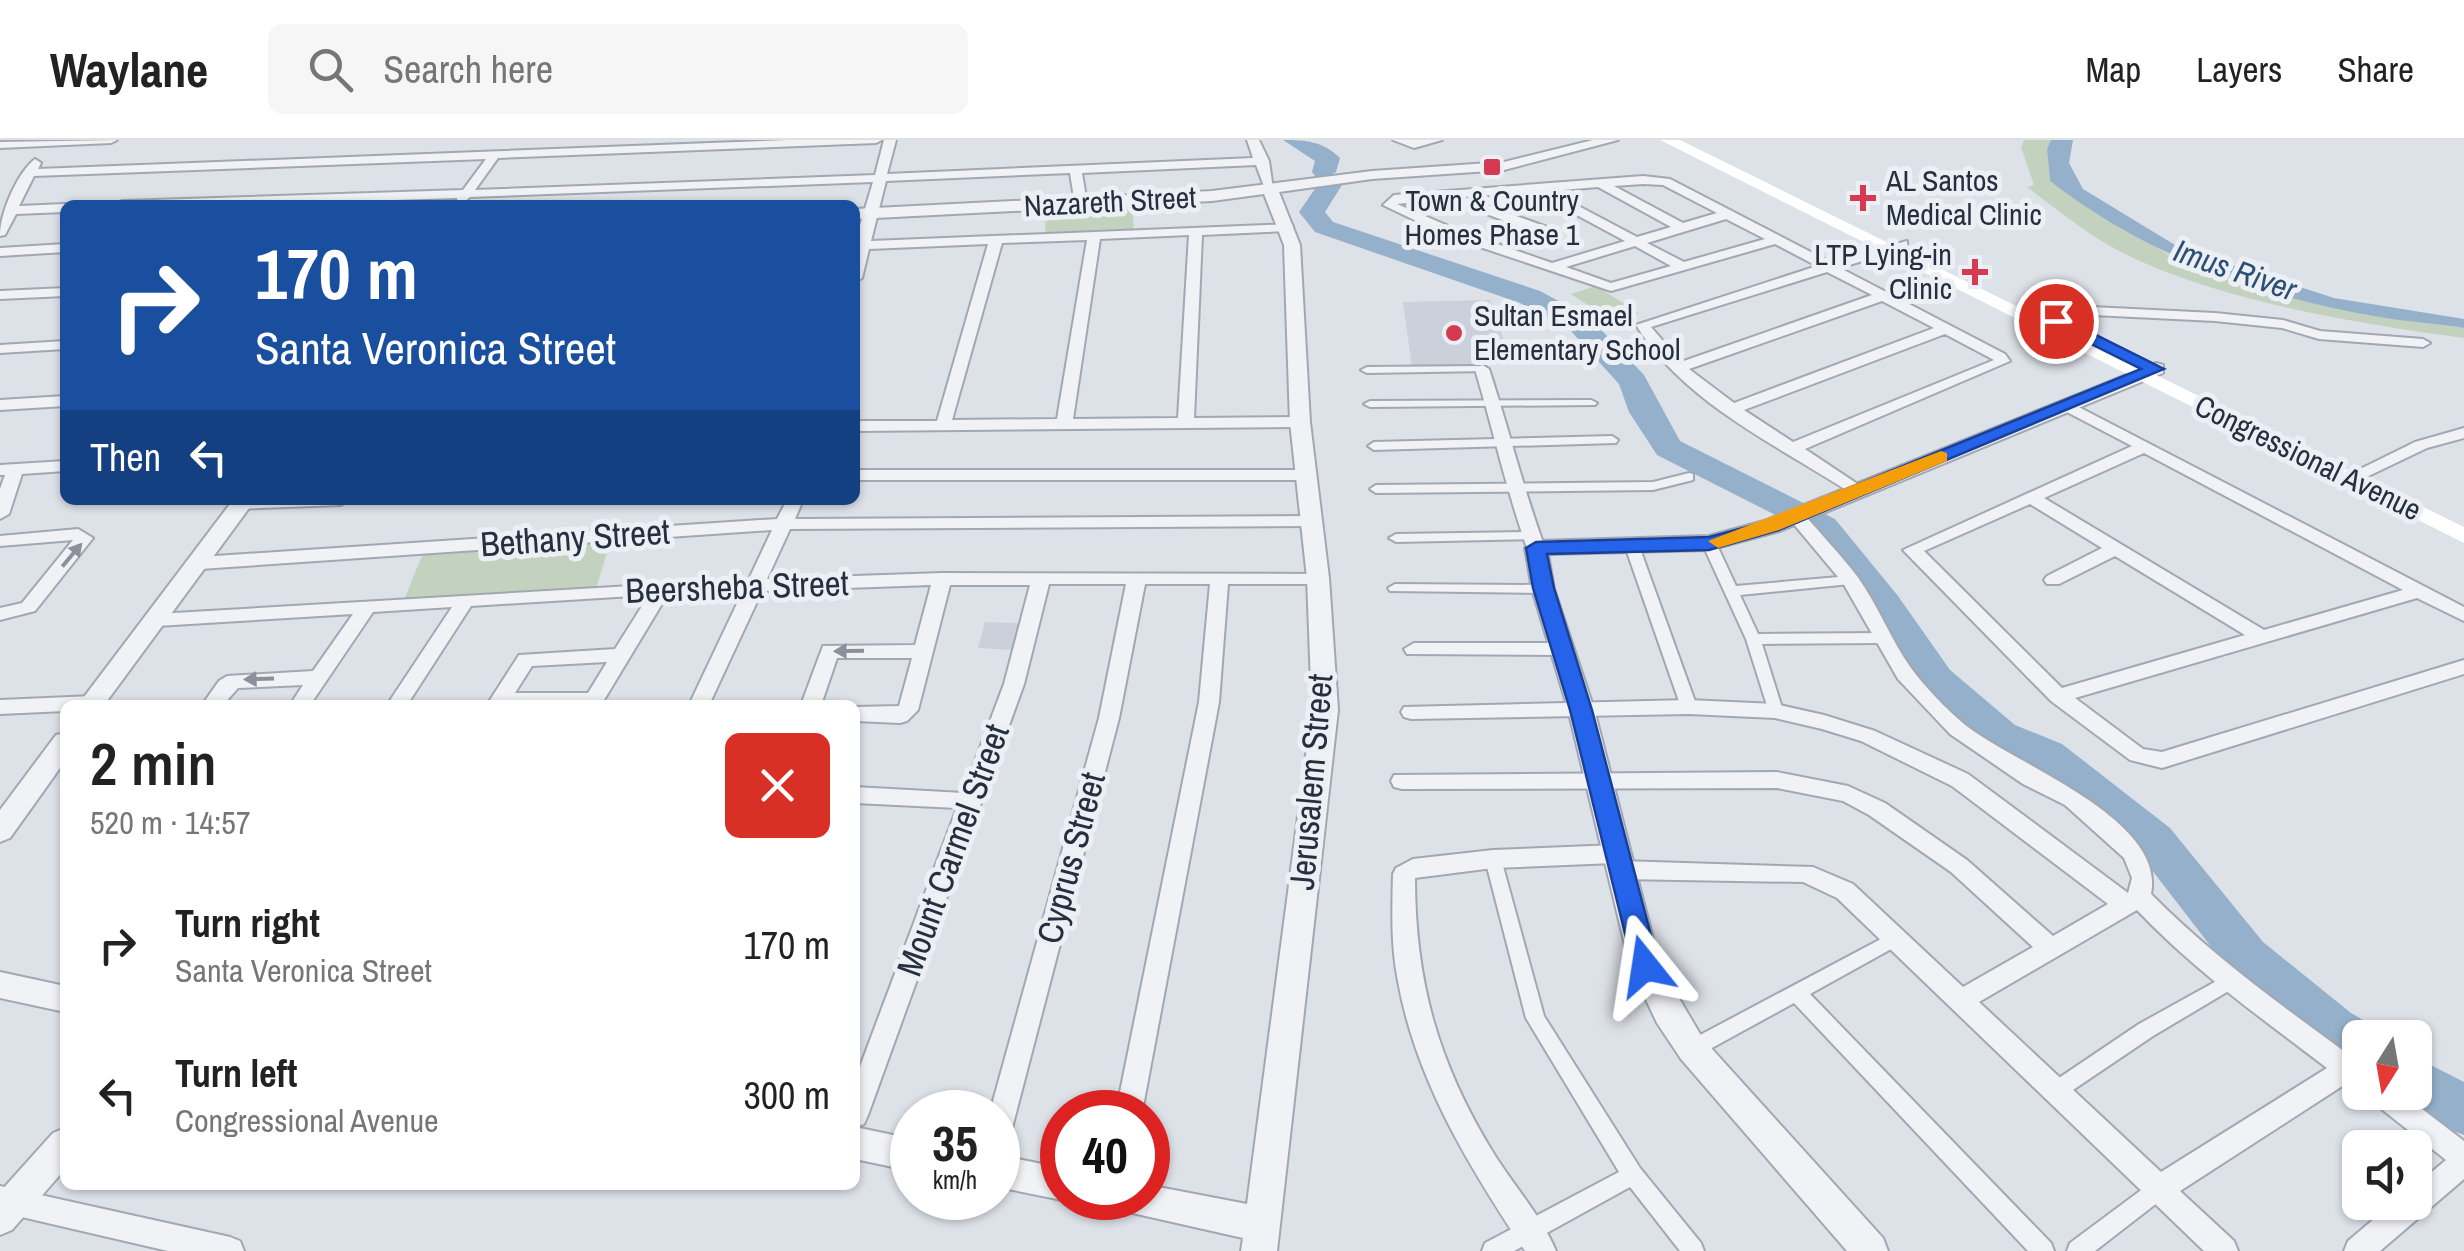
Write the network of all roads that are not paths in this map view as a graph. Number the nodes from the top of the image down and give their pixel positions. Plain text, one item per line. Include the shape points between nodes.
1 (110, 140) edge
2 (876, 140) edge
3 (890, 140) edge
4 (1253, 140) edge
5 (1399, 140) edge
6 (1436, 140) edge
7 (1668, 140) edge
8 (1691, 140) edge
9 (1617, 141) edge
10 (0, 144) edge
11 (496, 153) junction
12 (1076, 170) junction
13 (1266, 174) junction
14 (880, 176) junction
15 (1600, 182) junction
16 (680, 187) junction
17 (1536, 188) junction
18 (468, 193) junction
19 (1444, 194) junction
20 (266, 200) edge
21 (462, 200) edge
22 (674, 200) edge
23 (1081, 204) junction
24 (60, 208) edge
25 (12, 210) junction
26 (864, 214) edge
27 (1728, 214) junction
28 (1286, 227) junction
29 (1682, 228) junction
30 (0, 232) edge
31 (1196, 232) junction
32 (1553, 234) dead end
33 (1094, 235) junction
34 (996, 240) junction
35 (1774, 240) junction
36 (1638, 242) junction
37 (1892, 245) junction
38 (860, 246) edge
39 (60, 248) edge
40 (0, 252) edge
41 (1826, 266) junction
42 (1683, 267) junction
43 (1550, 268) junction
44 (60, 292) edge
45 (0, 295) edge
46 (1883, 296) junction
47 (2056, 321) junction
48 (1944, 329) junction
49 (2423, 344) dead end
50 (60, 345) edge
51 (0, 349) edge
52 (1482, 368) joint
53 (1678, 368) junction
54 (1367, 370) dead end
55 (2148, 372) junction
56 (60, 401) edge
57 (1492, 401) junction
58 (1592, 403) dead end
59 (1370, 404) dead end
60 (0, 405) edge
61 (2069, 407) junction
62 (1732, 409) junction
63 (1300, 422) junction
64 (1064, 425) junction
65 (1186, 425) junction
66 (860, 426) edge
67 (944, 426) junction
68 (2464, 433) edge
69 (1612, 440) dead end
70 (1506, 444) junction
71 (1374, 446) dead end
72 (2144, 446) junction
73 (1795, 447) junction
74 (60, 466) edge
75 (8, 469) edge
76 (860, 474) edge
77 (2356, 474) junction
78 (1308, 475) junction
79 (1689, 477) dead end
80 (1514, 488) junction
81 (1376, 489) dead end
82 (1857, 489) junction
83 (2032, 498) junction
84 (241, 505) edge
85 (793, 505) edge
86 (1805, 513) junction
87 (0, 514) edge
88 (2464, 520) edge
89 (1310, 521) junction
90 (784, 524) junction
91 (2464, 536) edge
92 (1396, 538) dead end
93 (0, 541) edge
94 (1534, 542) junction
95 (1709, 544) junction
96 (1632, 546) junction
97 (2115, 549) junction
98 (200, 563) junction
99 (1318, 578) junction
100 (942, 579) junction
101 (1850, 580) junction
102 (2053, 580) dead end
103 (1136, 581) junction
104 (1219, 581) junction
105 (1040, 582) junction
106 (758, 585) junction
107 (662, 588) junction
108 (1395, 588) dead end
109 (1543, 588) junction
110 (1731, 590) junction
111 (2420, 591) junction
112 (464, 602) junction
113 (366, 608) junction
114 (0, 614) edge
115 (2464, 615) edge
116 (157, 620) junction
117 (1753, 638) junction
118 (1882, 638) junction
119 (2263, 638) junction
120 (1414, 649) dead end
121 (1561, 649) junction
122 (925, 652) junction
123 (621, 655) junction
124 (2464, 667) edge
125 (317, 678) junction
126 (2058, 696) junction
127 (95, 700) edge
128 (216, 700) edge
129 (303, 700) edge
130 (399, 700) edge
131 (701, 700) edge
132 (813, 700) edge
133 (60, 705) edge
134 (0, 707) edge
135 (1689, 707) junction
136 (1581, 710) junction
137 (1775, 710) junction
138 (1411, 712) dead end
139 (860, 714) edge
140 (60, 749) edge
141 (1402, 781) dead end
142 (1598, 782) junction
143 (860, 796) edge
144 (969, 801) junction
145 (2, 826) edge
146 (1494, 860) junction
147 (1618, 862) junction
148 (2133, 901) junction
149 (1896, 938) junction
150 (2049, 947) junction
151 (2231, 981) junction
152 (0, 985) edge
153 (1797, 993) junction
154 (60, 997) edge
155 (1962, 1000) junction
156 (1692, 1049) junction
157 (2342, 1065) edge
158 (2342, 1081) edge
159 (1009, 1090) edge
160 (1133, 1090) edge
161 (2056, 1090) junction
162 (860, 1102) edge
163 (2402, 1110) edge
164 (860, 1144) edge
165 (60, 1149) edge
166 (890, 1150) edge
167 (2464, 1159) edge
168 (1632, 1175) junction
169 (2159, 1189) junction
170 (5, 1206) edge
171 (1170, 1210) edge
172 (1260, 1238) edge
173 (1535, 1240) edge
174 (230, 1251) edge
175 (1493, 1251) edge
176 (1693, 1251) edge
177 (1870, 1251) edge
178 (2043, 1251) edge
179 (2078, 1251) edge
180 (2224, 1251) edge
181 (2358, 1251) edge

1 - 10 street
2 - 11 street
3 - 14 street
4 - 13 street, Jerusalem Street
5 - 6 street
7 - 37 main road, Congressional Avenue
8 - 37 main road, Congressional Avenue
9 - 13 street, Nazareth Street via 1520,170 1313,181
11 - 18 street
11 - 25 street via 32,167
12 - 13 street
12 - 14 street
12 - 23 street
13 - 23 street, Nazareth Street via 1198,198
13 - 28 street, Jerusalem Street
14 - 16 street
14 - 26 street
15 - 17 street
15 - 27 street via 1666,182
15 - 29 street
16 - 18 street
16 - 22 street
17 - 19 street
17 - 36 street
18 - 20 street
18 - 21 street
19 - 32 street
19 - 43 street via 1389,205
23 - 26 street, Nazareth Street
24 - 25 street
25 - 30 street
26 - 38 street
27 - 29 street
27 - 35 street
28 - 31 street
28 - 63 street, Jerusalem Street
29 - 36 street
31 - 33 street
31 - 65 street
33 - 34 street
33 - 64 street
34 - 38 street
34 - 67 street
35 - 41 street
35 - 42 street
36 - 42 street
36 - 43 street
37 - 41 street
37 - 47 main road, Congressional Avenue
37 - 55 main road, Congressional Avenue
39 - 40 street
41 - 46 street
41 - 53 street via 1643,326
42 - 43 street via 1611,288
44 - 45 street
46 - 48 street
46 - 53 street
47 - 49 street via 2085,312 2215,317
47 - 55 main road, Congressional Avenue
48 - 62 street
48 - 73 street via 2000,357 2001,365
50 - 51 street
52 - 54 street
52 - 57 street
53 - 62 street
55 - 61 street
55 - 77 main road, Congressional Avenue
56 - 60 street
57 - 58 street
57 - 59 street
57 - 70 street
61 - 72 street
61 - 82 street
62 - 73 street
63 - 65 street
63 - 78 street, Jerusalem Street
64 - 65 street
64 - 67 street
66 - 67 street
68 - 77 street
69 - 70 street
70 - 71 street
70 - 80 street
72 - 83 street
72 - 111 street
73 - 82 street
74 - 75 street
75 - 87 street
76 - 78 street
77 - 88 main road, Congressional Avenue
77 - 91 main road, Congressional Avenue
78 - 89 street, Jerusalem Street
79 - 80 street via 1653,486
80 - 81 street
80 - 94 street
82 - 86 street
83 - 97 street
83 - 126 street via 1912,550
84 - 98 street
85 - 90 street
86 - 95 street
86 - 101 street
89 - 90 street, Bethany Street
89 - 99 street, Jerusalem Street
90 - 98 street, Bethany Street
90 - 106 street
92 - 94 street
114 -> 93 street via 28,607 84,538
94 - 96 street
94 - 109 street
95 - 96 street
95 - 110 street
96 - 135 street
97 - 102 street
97 - 119 street
98 - 116 street
99 - 104 street, Beersheba Street
99 - 172 street, Jerusalem Street via 1325,710
100 - 105 street, Beersheba Street
100 - 106 street, Beersheba Street
100 - 122 street
101 - 110 street
101 - 118 street
103 - 104 street, Beersheba Street
103 - 105 street, Beersheba Street
103 - 159 street, Cyprus Street via 1108,718
104 - 160 street via 1209,702
105 - 144 street, Mount Carmel Street via 1014,684
106 - 107 street, Beersheba Street
106 - 131 street
107 - 112 street, Beersheba Street
107 - 123 street
108 - 109 street
109 - 121 street
110 - 117 street
111 - 115 street
111 - 119 street
112 - 113 street, Beersheba Street
112 - 130 street
113 - 116 street, Beersheba Street
113 - 125 street
116 - 127 street
117 - 118 street
117 - 137 street
118 - 148 street via 1958,729 2074,799 2134,853 2144,878
119 - 126 street
120 - 121 street
121 - 136 street
122 -> 132 street via 830,652
122 - 139 street via 905,714
123 - 123 street via 526,660 500,700 594,700
124 - 126 street via 2162,760 2137,755
125 -> 128 street via 234,681
125 - 129 street
133 - 134 street
135 - 136 street
135 - 137 street
136 - 138 street
136 - 142 street
137 - 148 street via 1868,736 1960,780
140 - 145 street
141 - 142 street
142 - 147 street
142 - 150 street via 1777,780 1848,794 1959,866
143 - 144 street
144 - 162 street, Mount Carmel Street
146 - 147 street
146 - 168 street via 1535,1018
146 - 173 street via 1404,874 1406,960 1414,1014 1451,1110
147 - 149 street via 1806,874 1845,891
147 - 156 street via 1645,966
148 - 150 street
148 - 151 street
149 - 153 street
149 - 155 street
150 - 155 street
151 - 157 street
151 - 161 street
152 - 154 street
153 - 156 street
153 - 178 street
155 - 161 street
156 - 177 street
158 - 169 street
161 - 169 street
163 - 167 street
164 - 166 street
165 - 170 street
167 - 181 street
168 - 173 street
168 - 176 street
169 - 179 street
169 - 180 street
170 - 174 street
171 - 172 street
173 - 175 street

